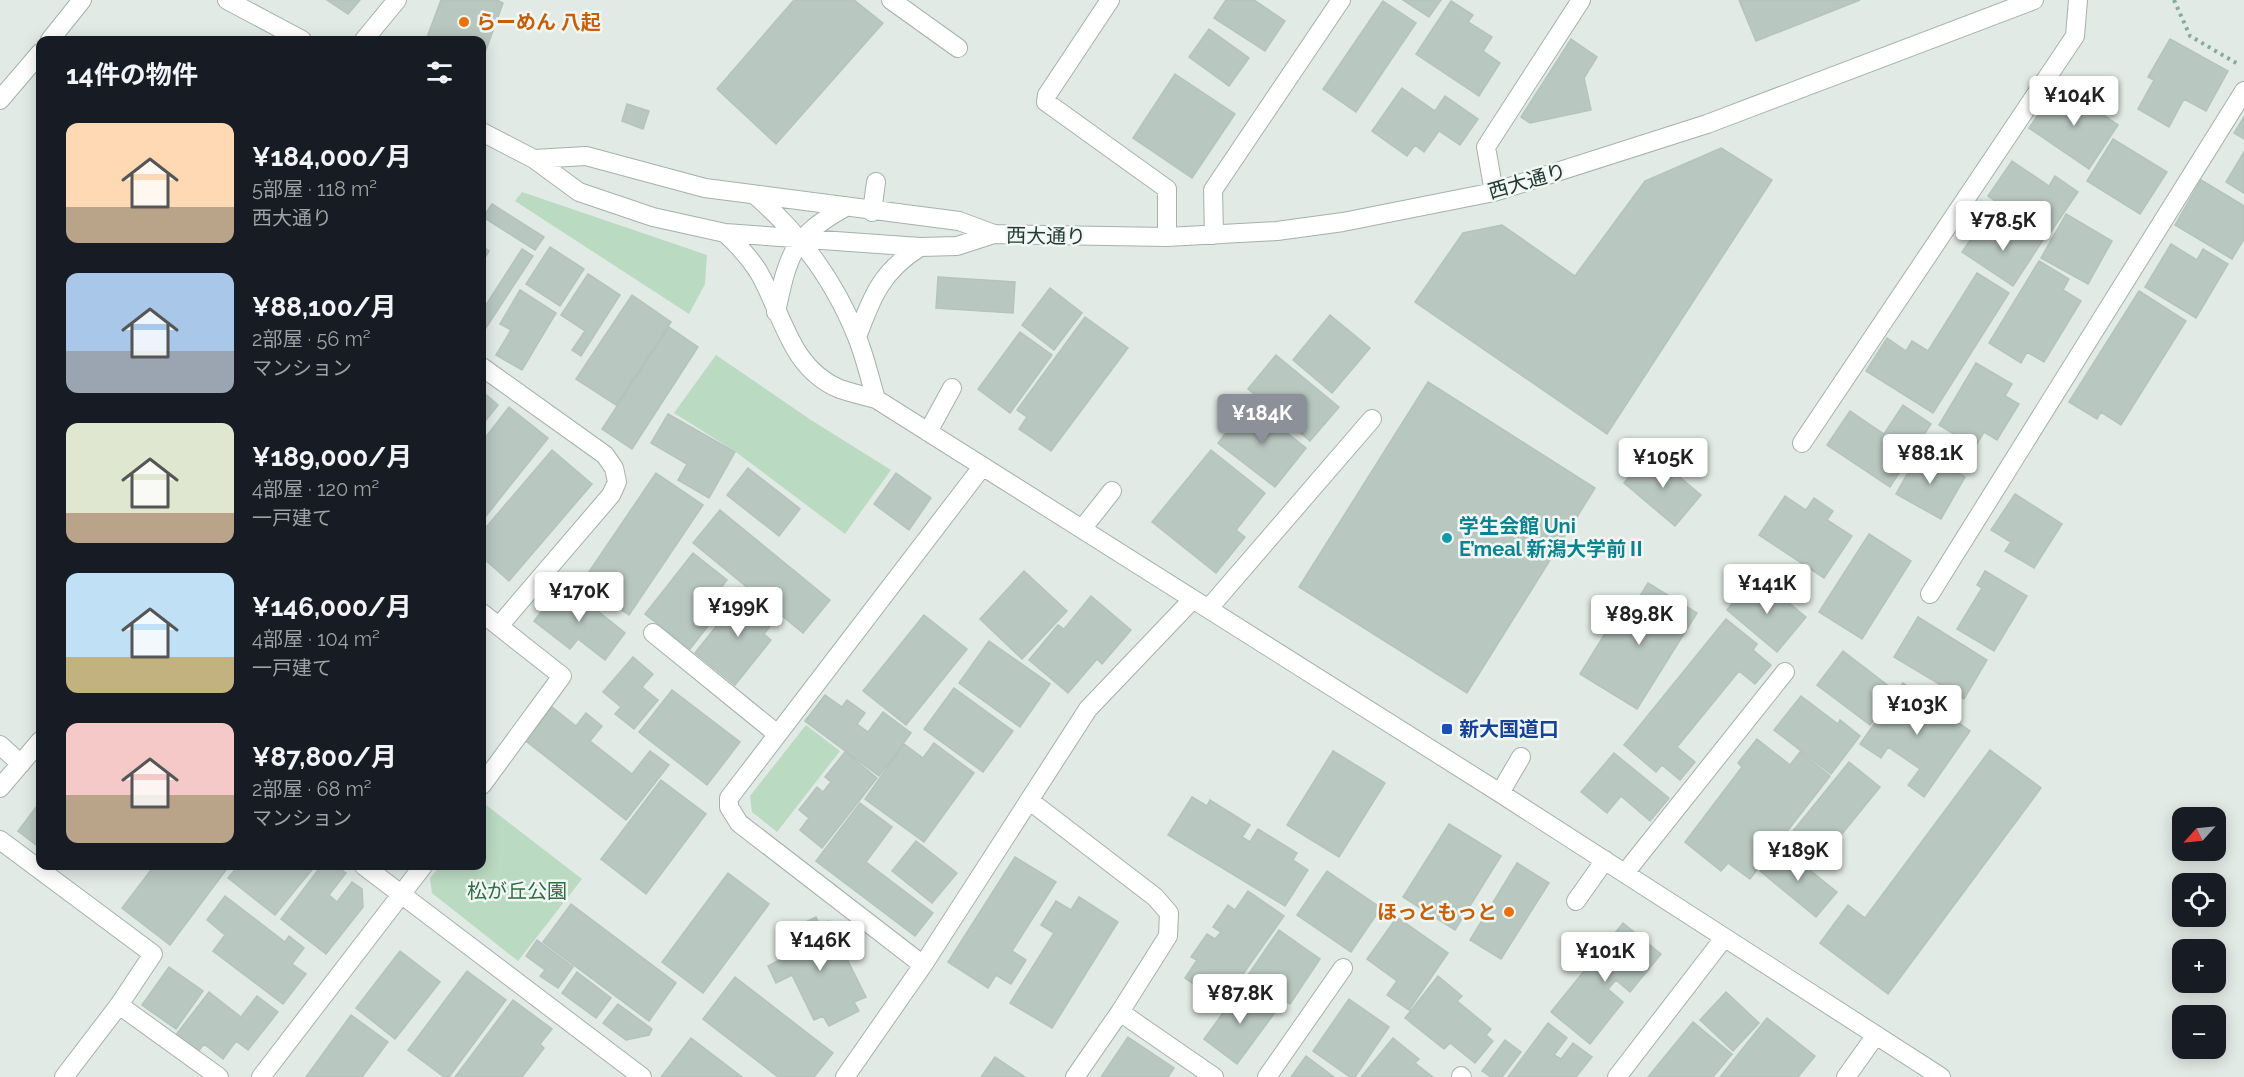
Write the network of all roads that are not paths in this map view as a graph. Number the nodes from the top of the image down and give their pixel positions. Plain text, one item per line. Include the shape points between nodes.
1 (82, 0) edge
2 (227, 0) edge
3 (397, 0) edge
4 (891, 0) edge
5 (1110, 0) edge
6 (1341, 0) edge
7 (1581, 0) edge
8 (2034, 0) edge
9 (2078, 0) edge
10 (53, 36) edge
11 (294, 36) edge
12 (367, 36) edge
13 (958, 48) dead end
14 (36, 58) edge
15 (2244, 91) edge
16 (0, 100) edge
17 (486, 134) edge
18 (534, 159) junction
19 (876, 182) dead end
20 (1494, 192) junction
21 (756, 196) junction
22 (844, 208) junction
23 (872, 212) junction
24 (725, 234) junction
25 (994, 234) junction
26 (1214, 235) junction
27 (1167, 237) junction
28 (800, 240) junction
29 (920, 247) junction
30 (776, 312) junction
31 (857, 337) junction
32 (486, 370) edge
33 (952, 388) dead end
34 (876, 399) junction
35 (1372, 419) dead end
36 (928, 432) junction
37 (1802, 442) dead end
38 (982, 467) junction
39 (1112, 491) dead end
40 (1082, 529) junction
41 (1930, 594) dead end
42 (1201, 603) junction
43 (486, 616) edge
44 (499, 626) junction
45 (654, 633) dead end
46 (1785, 672) dead end
47 (776, 733) junction
48 (0, 745) edge
49 (36, 746) edge
50 (1521, 757) dead end
51 (21, 764) junction
52 (486, 780) edge
53 (0, 788) edge
54 (1500, 793) junction
55 (1030, 801) junction
56 (0, 840) edge
57 (1605, 860) junction
58 (36, 867) edge
59 (40, 870) edge
60 (369, 870) edge
61 (420, 870) edge
62 (1625, 873) junction
63 (401, 895) junction
64 (1576, 901) dead end
65 (1724, 939) junction
66 (923, 965) junction
67 (1343, 968) dead end
68 (119, 1005) junction
69 (1120, 1012) junction
70 (1876, 1035) junction
71 (1211, 1076) edge
72 (64, 1077) edge
73 (219, 1077) edge
74 (261, 1077) edge
75 (642, 1077) edge
76 (845, 1077) edge
77 (1075, 1077) edge
78 (1267, 1077) edge
79 (1617, 1077) edge
80 (1846, 1077) edge
81 (1941, 1077) edge

1 - 10 street
2 - 11 street
3 - 12 street
4 - 13 street via 918,26
5 - 27 street via 1046,102 1167,189
6 - 26 street via 1212,190
7 - 20 street via 1486,147
8 - 20 street, 西大通り via 1707,124
9 - 37 street via 2082,40
14 - 16 street
15 - 41 street
17 - 18 street, 西大通り
18 - 21 street, 西大通り via 586,156 705,188
18 - 24 street, 西大通り via 579,192 654,217
19 - 23 street
20 - 26 street, 西大通り via 1343,222
21 - 22 street, 西大通り
21 - 28 street
22 - 23 street, 西大通り
22 - 28 street
23 - 25 street, 西大通り via 959,221
24 - 28 street, 西大通り
24 - 30 street via 759,272
25 - 27 street, 西大通り
25 - 29 street, 西大通り via 957,246
26 - 27 street, 西大通り
28 - 29 street, 西大通り
28 - 30 street via 788,259
28 - 31 street via 819,265
29 - 31 street via 891,270 873,294
30 - 34 street via 807,365 838,388
31 - 34 street
32 - 44 street via 605,456 614,468 617,482 611,495
33 - 36 street
34 - 36 street
35 - 42 street
36 - 38 street
38 - 40 street
38 - 47 street
39 - 40 street
40 - 42 street
42 - 54 street
42 - 55 street via 1088,710
43 - 44 street
44 - 52 street via 562,676
45 - 47 street
46 - 62 street
47 - 66 street via 729,798 732,815
48 - 51 street
49 - 51 street
50 - 54 street
51 - 53 street
54 - 57 street
55 - 66 street
55 - 69 street via 1155,897 1168,913 1168,936
56 - 58 street
57 - 62 street
57 - 64 street
59 - 68 street via 153,954
60 - 63 street
61 - 63 street
62 - 65 street
63 - 74 street
63 - 75 street
65 - 70 street
65 - 79 street
66 - 76 street
67 - 78 street
68 - 72 street
68 - 73 street
69 - 71 street
69 - 77 street
70 - 80 street
70 - 81 street

